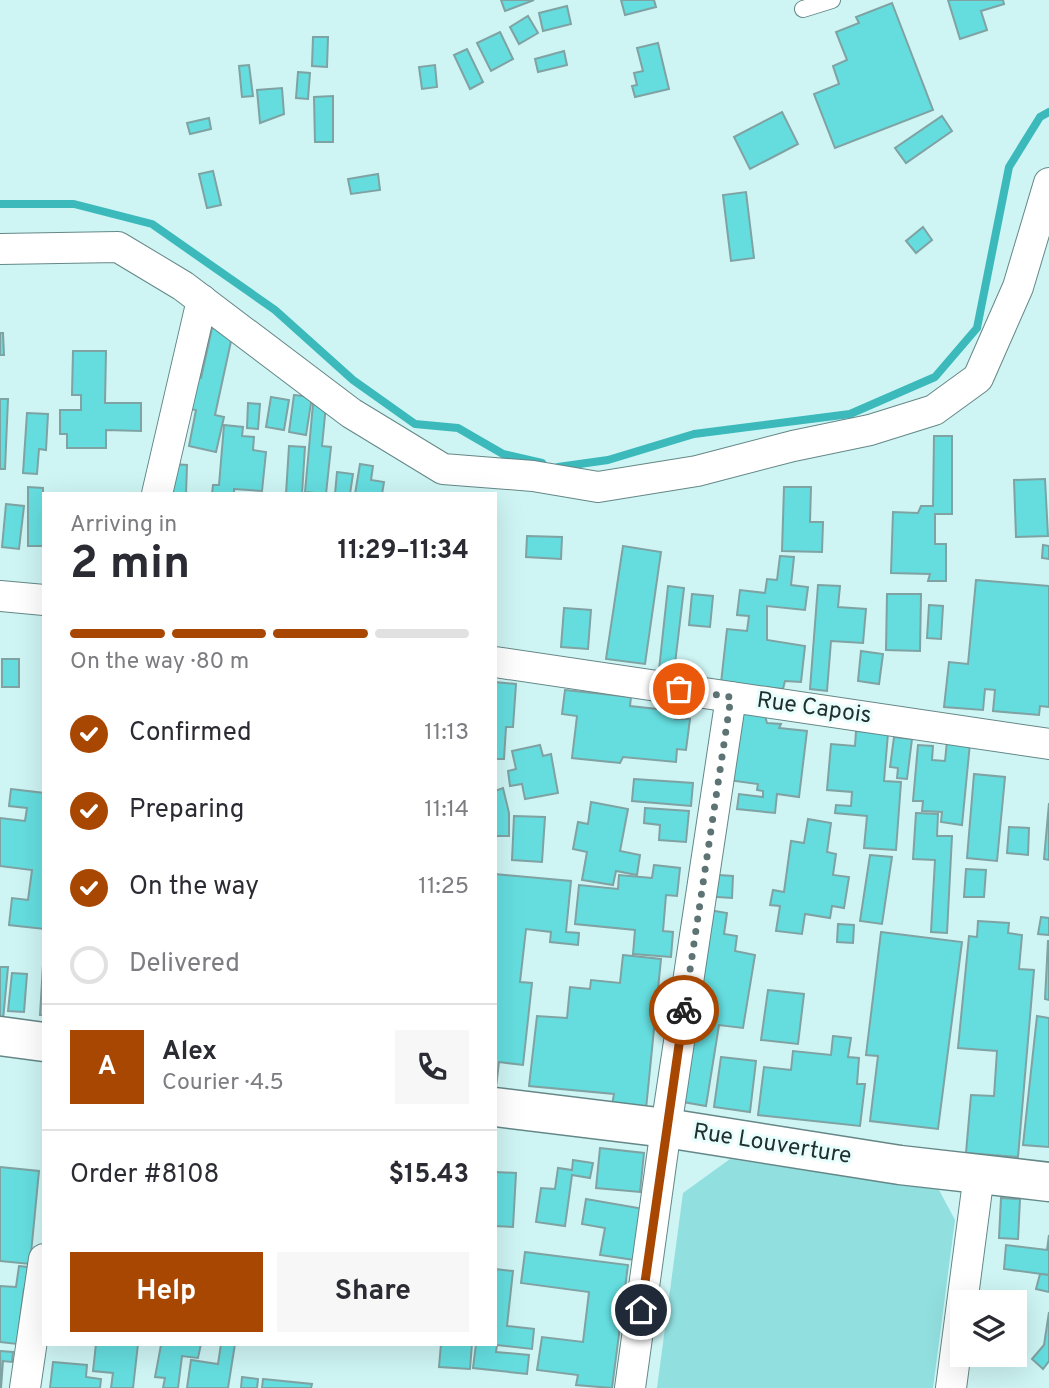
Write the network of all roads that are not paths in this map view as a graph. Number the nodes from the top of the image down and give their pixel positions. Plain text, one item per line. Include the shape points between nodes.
1 (832, 0) edge
2 (803, 9) dead end
3 (1049, 183) edge
4 (0, 250) edge
5 (202, 300) junction
6 (158, 492) edge
7 (0, 596) edge
8 (42, 600) edge
9 (497, 662) edge
10 (731, 697) junction
11 (1049, 744) edge
12 (0, 1036) edge
13 (42, 1042) edge
14 (497, 1107) edge
15 (666, 1128) junction
16 (979, 1174) junction
17 (1049, 1182) edge
18 (42, 1273) edge
19 (25, 1388) edge
20 (630, 1388) edge
21 (951, 1388) edge

1 - 2 lane
3 - 5 street via 1018,287 978,378 934,410 697,471 598,487 443,469 351,413
4 - 5 street via 118,247
5 - 6 street
7 - 8 street
9 - 10 street, Rue Capois
10 - 11 street, Rue Capois
10 - 15 street
12 - 13 main road
14 - 15 main road, Rue Louverture
15 - 16 main road, Rue Louverture
15 - 20 street
16 - 17 main road, Rue Louverture
16 - 21 street
18 - 19 street

